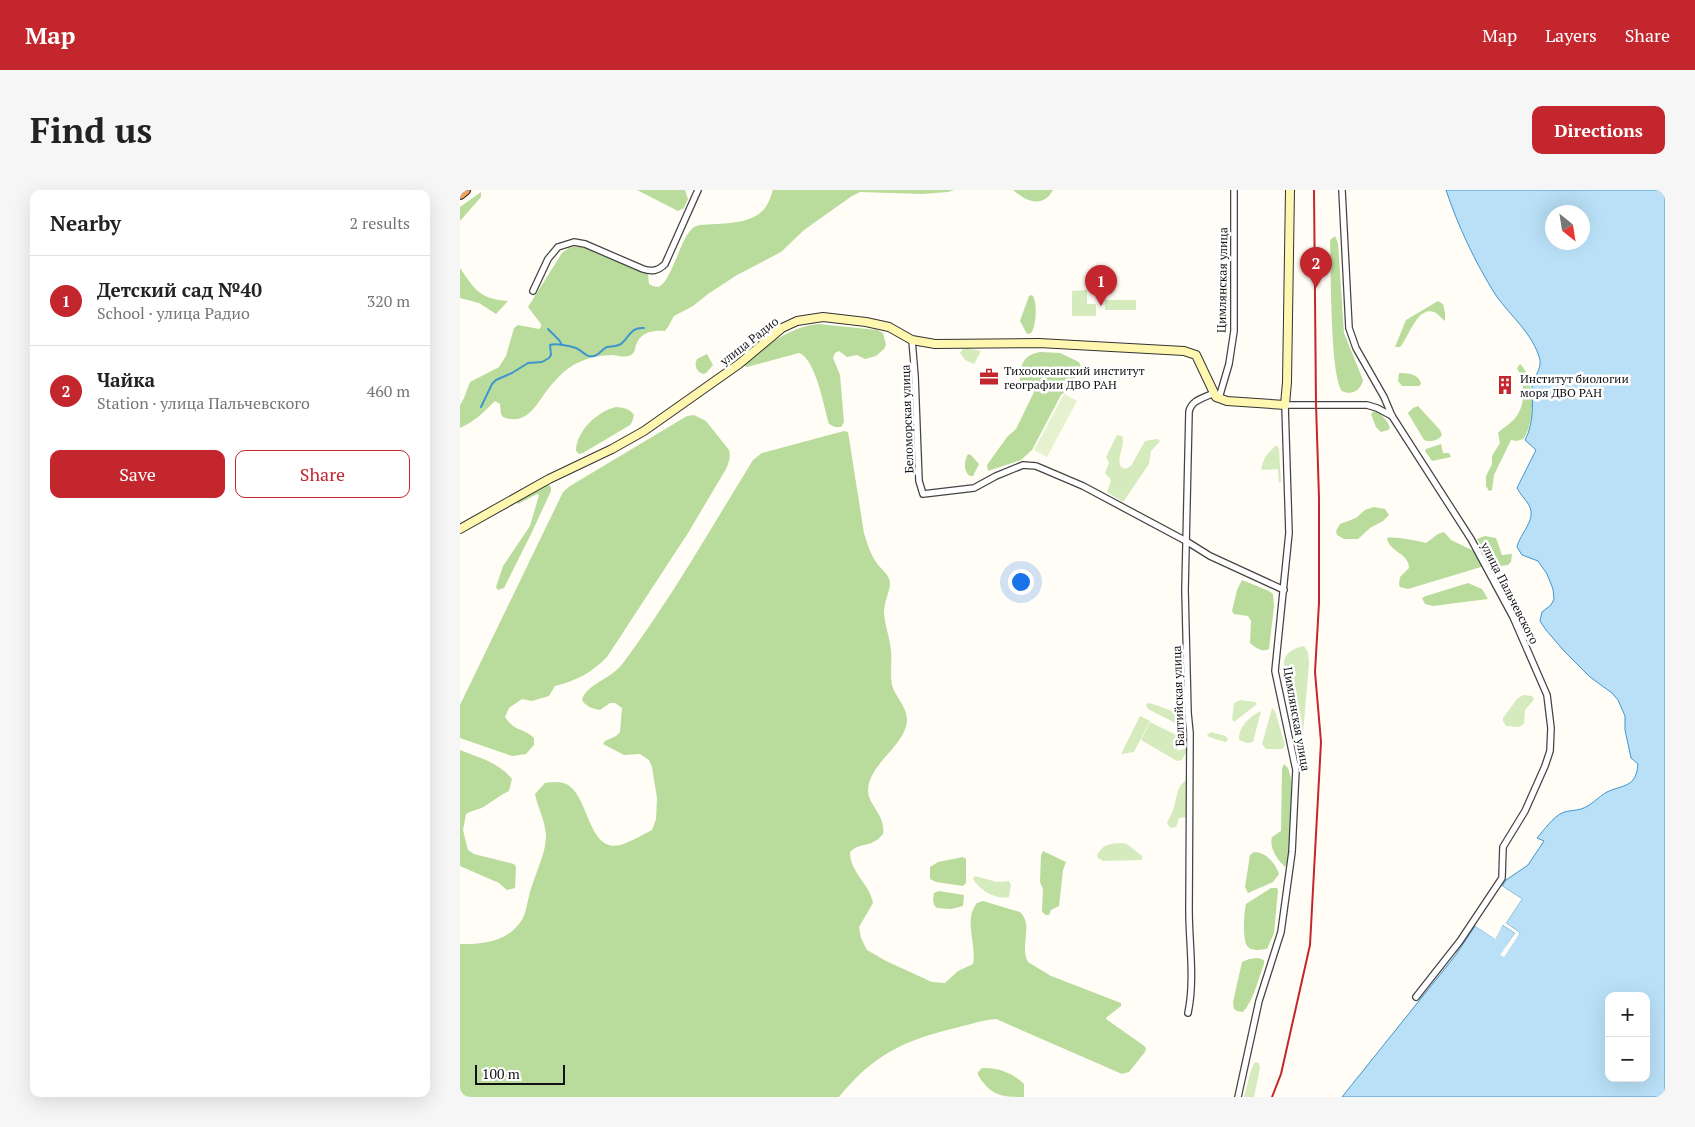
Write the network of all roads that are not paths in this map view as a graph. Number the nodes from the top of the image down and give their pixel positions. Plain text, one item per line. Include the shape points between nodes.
1 (465, 190) edge
2 (698, 190) edge
3 (1234, 190) edge
4 (1290, 190) edge
5 (1342, 190) edge
6 (460, 194) edge
7 (533, 291) dead end
8 (912, 340) junction
9 (1217, 396) junction
10 (1285, 405) junction
11 (1392, 416) junction
12 (460, 529) edge
13 (1186, 541) junction
14 (1284, 590) junction
15 (1416, 997) dead end
16 (1188, 1013) dead end
17 (1238, 1097) edge

1 - 6 highway
2 - 7 street via 665,264 659,268 652,271 643,269 574,242 558,248 548,259
3 - 9 street, Цимлянская улица via 1234,331 1228,364
4 - 10 main road
5 - 11 street, улица Пальчевского via 1349,328
8 - 9 main road, улица Радио via 958,345 1038,343 1184,351 1198,358
8 - 12 main road, улица Радио via 889,327 834,318 807,318 790,324 644,431
8 - 13 street, Беломорская улица via 921,492 974,488 1024,465 1036,466 1084,486
9 - 10 main road via 1227,401
9 - 13 street, Балтийская улица via 1193,403 1190,408
10 - 11 street via 1367,405
10 - 14 street, Цимлянская улица via 1289,533
11 - 15 street, улица Пальчевского via 1471,539 1509,609 1547,695 1551,728 1550,751 1545,766 1525,811 1503,847 1502,878 1460,941
13 - 14 street via 1210,556
13 - 16 street, Балтийская улица via 1190,733 1191,987
14 - 17 street, Цимлянская улица via 1275,671 1296,770 1292,852 1281,932 1259,1001

